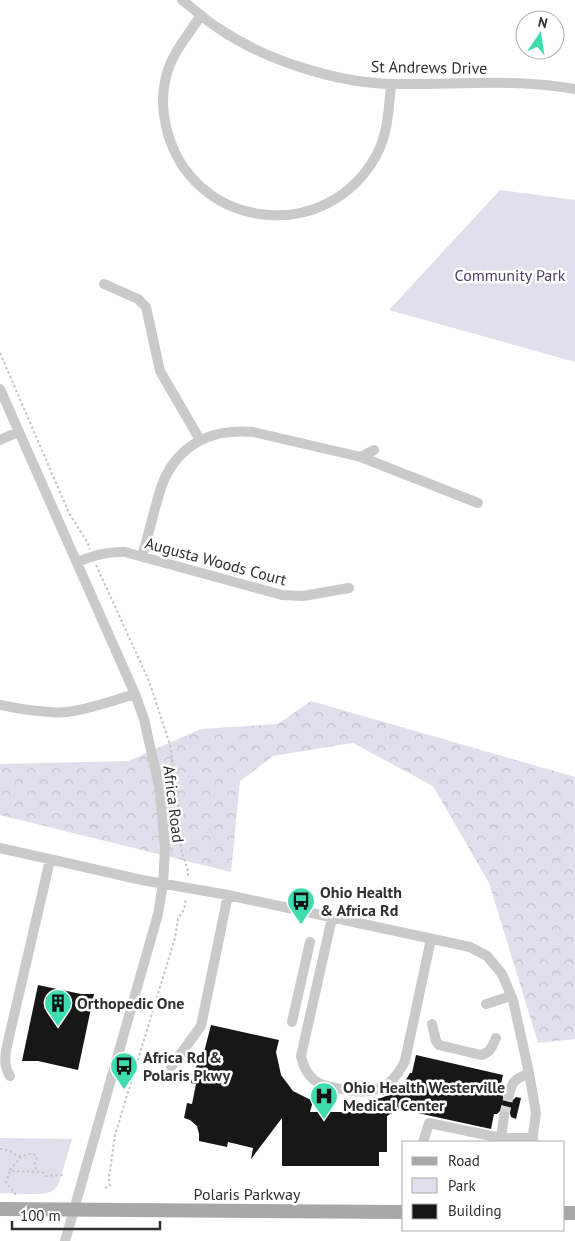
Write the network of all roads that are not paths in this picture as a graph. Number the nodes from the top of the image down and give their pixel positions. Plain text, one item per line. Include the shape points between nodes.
1 (182, 0) edge
2 (201, 15) junction
3 (391, 84) junction
4 (575, 89) edge
5 (104, 284) dead end
6 (0, 389) edge
7 (18, 432) junction
8 (0, 440) edge
9 (200, 440) junction
10 (374, 450) dead end
11 (361, 458) junction
12 (478, 503) dead end
13 (142, 556) junction
14 (76, 562) junction
15 (348, 588) dead end
16 (135, 694) junction
17 (0, 705) edge
18 (0, 848) edge
19 (50, 860) junction
20 (163, 884) junction
21 (228, 896) junction
22 (332, 918) junction
23 (431, 939) junction
24 (310, 942) dead end
25 (298, 994) junction
26 (511, 996) junction
27 (314, 998) junction
28 (486, 1004) dead end
29 (292, 1022) dead end
30 (432, 1024) dead end
31 (496, 1038) dead end
32 (171, 1067) dead end
33 (0, 1074) edge
34 (529, 1074) junction
35 (509, 1095) tunnel mouth
36 (504, 1116) tunnel mouth
37 (501, 1138) junction
38 (532, 1140) edge
39 (424, 1141) edge
40 (0, 1210) edge
41 (74, 1210) junction
42 (402, 1212) edge
43 (65, 1241) edge

1 - 2 street, St Andrews Drive
2 - 3 street, St Andrews Drive via 242,42 291,64 338,76
2 - 3 street via 176,51 166,75 164,115 170,141 188,173 211,195 235,208 271,216 292,215 325,204 351,188 368,168 380,146
3 - 4 street, St Andrews Drive via 486,82
5 - 9 street via 138,299 146,307 160,371
6 - 7 street, Africa Road
7 - 8 street
7 - 14 street, Africa Road
9 - 11 street via 225,432 252,432
9 - 13 street via 187,449 168,472
10 - 11 street
11 - 12 street
13 - 14 street, Augusta Woods Court via 114,552
13 - 15 street, Augusta Woods Court via 282,595 303,596
14 - 16 street, Africa Road
16 - 17 street via 66,712
16 - 20 street, Africa Road via 160,791 165,849
18 - 19 street
19 - 20 street
19 - 33 street via 6,1050 4,1063 10,1076
20 - 21 street
20 - 41 street, Africa Road via 158,914
21 - 22 street
21 - 32 street via 201,1026
22 - 23 street
22 - 27 street
23 - 26 street via 470,947 487,956 502,974
23 - 27 street via 405,1061 389,1083 378,1089 347,1091 323,1085 304,1068 301,1056
24 - 25 street
25 - 27 street
25 - 29 street
26 - 28 street
26 - 34 street
30 - 31 street via 439,1045 481,1056 491,1049
34 - 35 street via 512,1083
34 - 38 street via 536,1113
36 - 37 street
37 - 38 street
37 - 39 street via 429,1123
40 - 41 main road, Polaris Parkway
41 - 42 main road, Polaris Parkway
41 - 43 street, Africa Road

